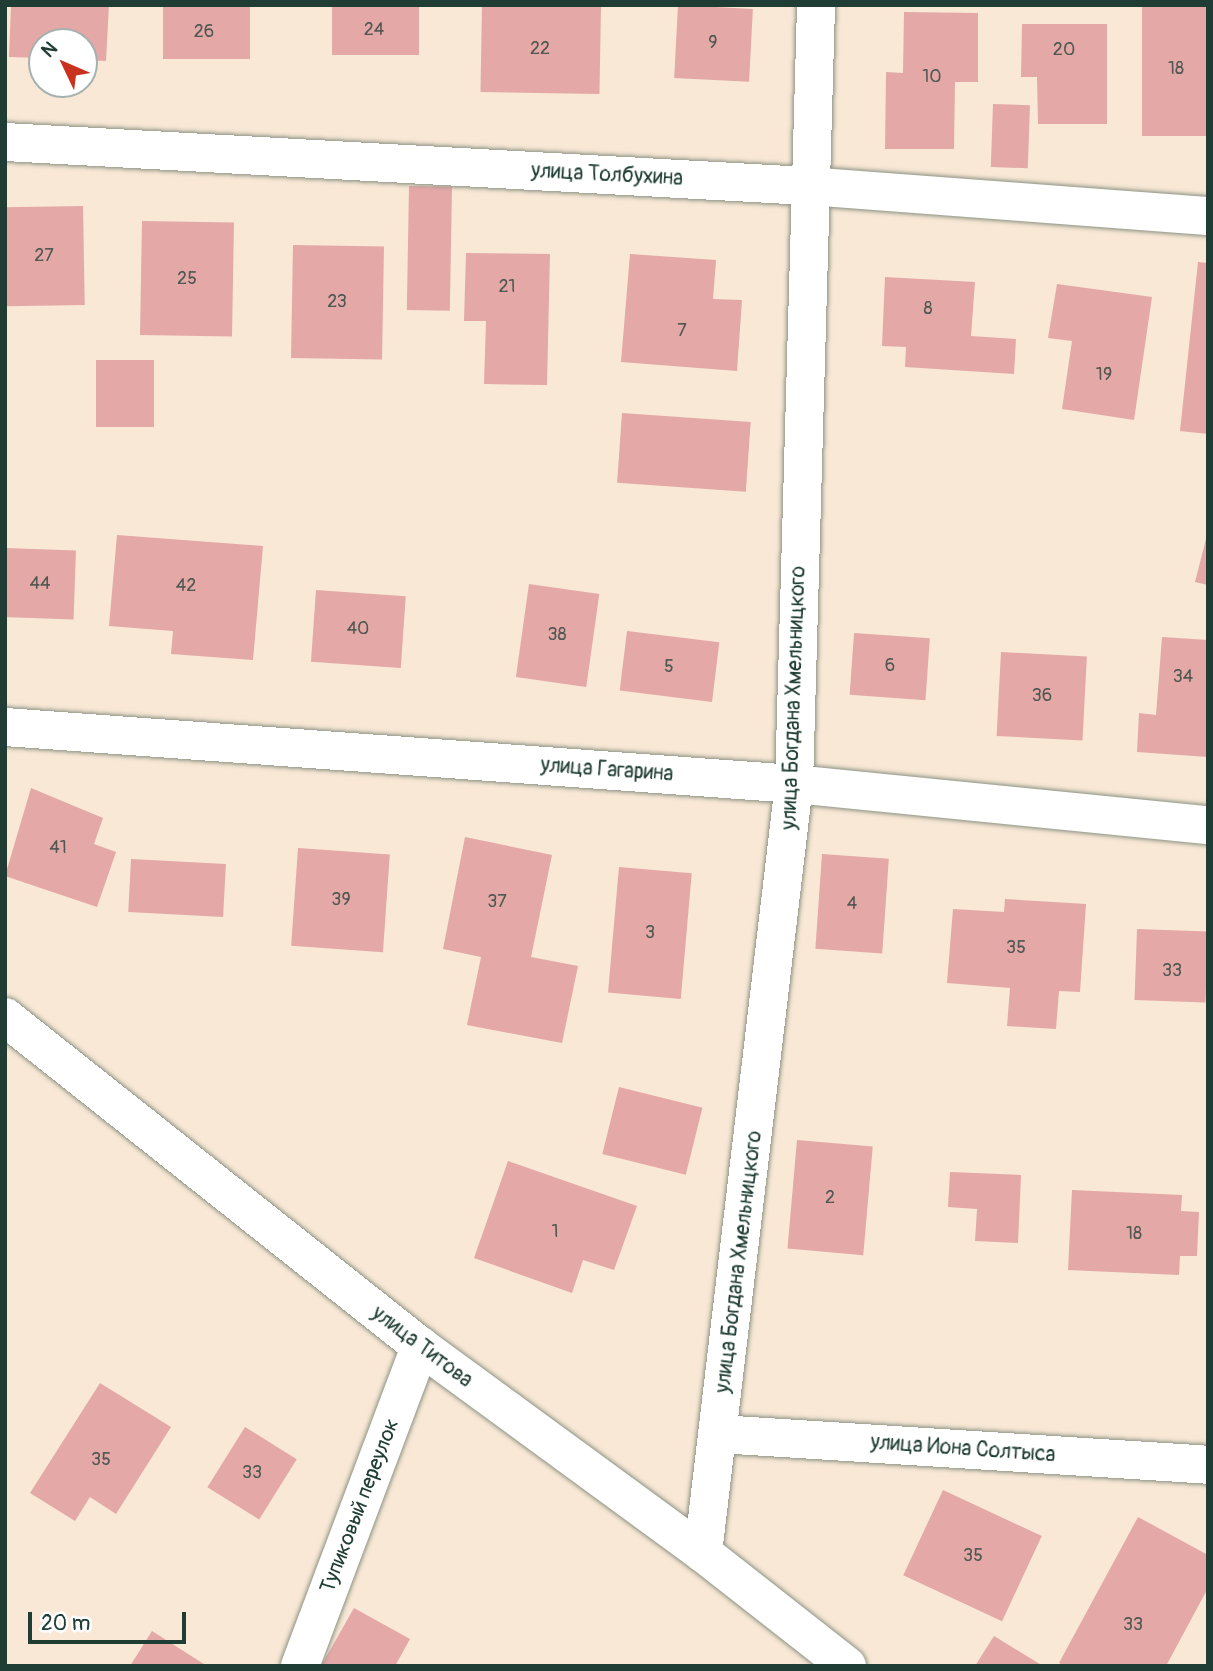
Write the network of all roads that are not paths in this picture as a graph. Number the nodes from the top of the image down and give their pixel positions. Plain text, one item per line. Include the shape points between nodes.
1 (816, 5) edge
2 (5, 142) edge
3 (808, 186) junction
4 (1208, 216) edge
5 (5, 727) edge
6 (794, 784) junction
7 (1208, 825) edge
8 (5, 1017) edge
9 (420, 1346) junction
10 (719, 1434) junction
11 (1208, 1465) edge
12 (703, 1553) junction
13 (300, 1666) edge
14 (847, 1666) edge

1 - 3 street, улица Богдана Хмельницкого
2 - 3 street, улица Толбухина
3 - 4 street, улица Толбухина
3 - 6 street, улица Богдана Хмельницкого
5 - 6 street, улица Гагарина
6 - 7 street, улица Гагарина
6 - 10 street, улица Богдана Хмельницкого
8 - 9 street, улица Титова
9 - 12 street, улица Титова
9 - 13 street, Тупиковый переулок
10 - 11 street, улица Иона Солтыса
10 - 12 street, улица Богдана Хмельницкого
12 - 14 street, улица Титова

